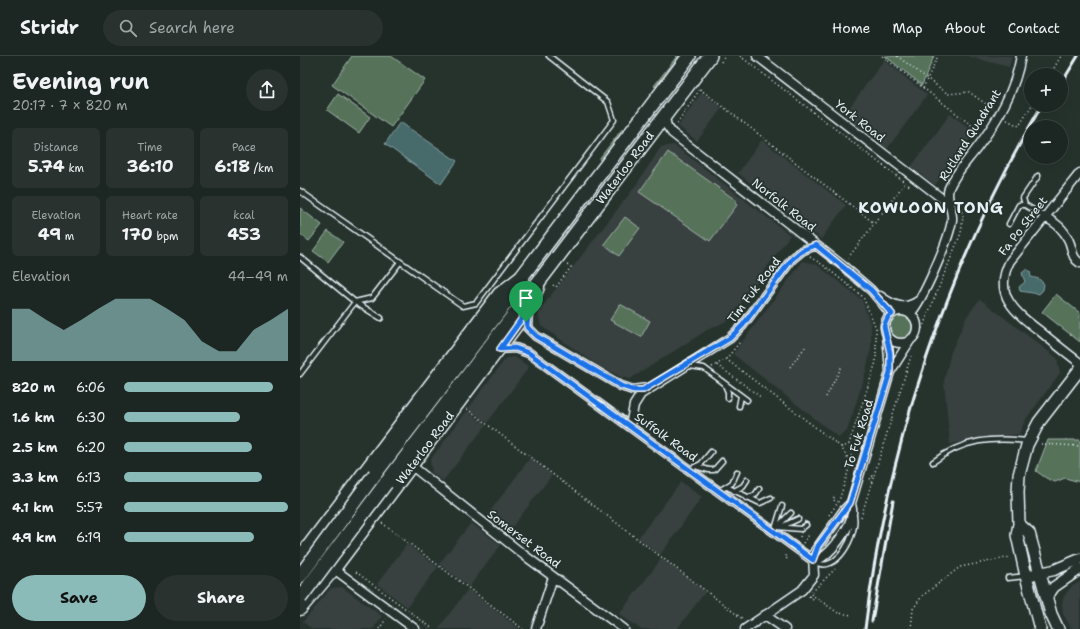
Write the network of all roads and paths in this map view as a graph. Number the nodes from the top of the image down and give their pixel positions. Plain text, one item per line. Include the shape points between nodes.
1 (549, 56) edge
2 (689, 56) edge
3 (724, 56) edge
4 (740, 56) edge
5 (756, 56) edge
6 (882, 56) edge
7 (897, 56) edge
8 (938, 56) edge
9 (1021, 56) edge
10 (1061, 56) edge
11 (714, 60) edge
12 (1054, 68) edge
13 (928, 79) junction
14 (923, 88) junction
15 (1028, 112) edge
16 (664, 115) junction
17 (991, 115) dead end
18 (1005, 119) dead end
19 (983, 126) dead end
20 (678, 128) dead end
21 (1080, 173) edge
22 (1038, 176) dead end
23 (905, 183) junction
24 (912, 188) dead end
25 (300, 191) edge
26 (949, 204) junction
27 (1025, 205) junction
28 (1044, 217) junction
29 (874, 224) junction
30 (1009, 224) dead end
31 (816, 245) junction
32 (300, 257) edge
33 (847, 259) dead end
34 (818, 261) dead end
35 (400, 262) junction
36 (1080, 263) edge
37 (568, 265) dead end
38 (523, 275) junction
39 (540, 280) junction
40 (553, 285) dead end
41 (871, 290) junction
42 (921, 299) junction
43 (355, 302) junction
44 (528, 310) junction
45 (892, 314) junction
46 (910, 314) junction
47 (381, 318) dead end
48 (886, 335) junction
49 (911, 339) junction
50 (806, 346) dead end
51 (500, 349) junction
52 (1080, 363) edge
53 (713, 365) dead end
54 (717, 365) junction
55 (842, 366) dead end
56 (790, 367) dead end
57 (681, 368) junction
58 (1080, 369) edge
59 (890, 372) junction
60 (300, 374) edge
61 (724, 383) junction
62 (649, 388) junction
63 (741, 396) junction
64 (826, 397) dead end
65 (728, 398) dead end
66 (762, 398) dead end
67 (747, 400) dead end
68 (739, 406) dead end
69 (466, 408) dead end
70 (630, 426) junction
71 (1029, 441) junction
72 (849, 444) junction
73 (1041, 444) dead end
74 (1080, 446) edge
75 (841, 447) junction
76 (711, 452) dead end
77 (722, 461) dead end
78 (933, 462) dead end
79 (851, 464) junction
80 (412, 466) junction
81 (698, 467) junction
82 (690, 469) junction
83 (736, 472) dead end
84 (875, 474) dead end
85 (747, 480) dead end
86 (872, 483) dead end
87 (723, 489) junction
88 (760, 490) dead end
89 (734, 491) junction
90 (834, 497) dead end
91 (746, 498) junction
92 (771, 498) dead end
93 (839, 502) junction
94 (782, 506) dead end
95 (852, 508) junction
96 (791, 513) dead end
97 (827, 517) dead end
98 (798, 519) dead end
99 (805, 520) dead end
100 (380, 522) dead end
101 (1019, 524) junction
102 (806, 525) dead end
103 (775, 529) junction
104 (809, 535) dead end
105 (800, 537) dead end
106 (802, 545) dead end
107 (788, 554) dead end
108 (300, 557) edge
109 (1011, 558) dead end
110 (787, 559) dead end
111 (1080, 559) edge
112 (814, 560) junction
113 (836, 568) dead end
114 (1080, 569) edge
115 (356, 572) dead end
116 (330, 573) junction
117 (1040, 573) junction
118 (300, 576) edge
119 (1026, 576) junction
120 (553, 577) junction
121 (1008, 578) dead end
122 (811, 594) junction
123 (1047, 597) junction
124 (300, 598) edge
125 (813, 599) dead end
126 (300, 609) edge
127 (852, 614) dead end
128 (764, 615) junction
129 (388, 616) dead end
130 (746, 625) edge
131 (379, 629) edge
132 (415, 629) edge
133 (433, 629) edge
134 (523, 629) edge
135 (536, 629) edge
136 (624, 629) edge
137 (785, 629) edge
138 (911, 629) edge
139 (1040, 629) edge
140 (1058, 629) edge

1 - 35 lane via 608,102 614,120 610,128 476,303 463,306
2 - 38 highway, Waterloo Road
3 - 11 path
4 - 23 path
5 - 26 street, York Road
6 - 14 path
7 - 13 path
8 - 13 path
9 - 26 street, Rutland Quadrant via 1007,101 954,179 948,192
10 - 12 path
11 - 16 highway, Waterloo Road
13 - 14 path
13 - 17 path via 948,94 969,92 994,110
14 - 19 path via 979,132
15 - 18 path via 1019,126
16 - 31 street, Norfolk Road via 672,133
16 - 39 highway, Waterloo Road
20 - 29 path via 678,122 700,89
21 - 28 street, Fa Po Street
22 - 27 lane via 1023,198
23 - 24 path
23 - 29 path
25 - 35 lane
26 - 42 street via 952,213 950,227
27 - 28 lane
27 - 30 lane via 1019,205
28 - 36 street via 1064,232 1070,242 1074,259
28 - 52 street, Fa Po Street via 1010,261 1005,273 1005,292 1009,303 1021,316
29 - 33 path
31 - 41 street, Norfolk Road
31 - 57 street, Tim Fuk Road via 803,250 792,259 743,325 730,338
32 - 43 lane
34 - 72 path via 863,297 876,328 876,362
35 - 43 lane via 372,298
37 - 40 path via 571,267 556,287
38 - 108 main road, Waterloo Road via 499,294
38 - 118 highway, Waterloo Road, bridge via 507,301
39 - 44 main road, Waterloo Road
39 - 124 highway, Waterloo Road, bridge
41 - 42 street via 892,304 900,306 913,305
41 - 45 street, Norfolk Road
42 - 46 street
43 - 47 lane
43 - 60 lane
44 - 51 main road, Waterloo Road
44 - 62 street via 527,327 536,336 621,386 638,390
45 - 46 street via 900,311
45 - 48 street, To Fuk Road via 884,326
46 - 49 street, To Fuk Road via 917,326
48 - 49 street via 898,343
48 - 59 street, To Fuk Road via 890,353
49 - 59 street, To Fuk Road
50 - 56 path
51 - 70 street, Suffolk Road via 515,348 529,353
51 - 80 main road, Waterloo Road
53 - 54 path
54 - 66 path
54 - 75 path via 726,359
55 - 64 path
57 - 61 lane via 699,366
57 - 62 street, Tim Fuk Road
58 - 71 main road via 1039,422
59 - 95 street, To Fuk Road
61 - 63 lane
61 - 65 lane
62 - 70 street, Tim Fuk Road via 641,394 634,405
63 - 67 lane
63 - 68 lane
69 - 130 path
70 - 82 street, Suffolk Road
71 - 78 lane via 1002,438 962,444
71 - 101 main road via 1019,475
72 - 75 path
72 - 79 path
73 - 74 path
75 - 79 path
76 - 81 lane
77 - 81 lane via 714,470
79 - 93 path
80 - 116 main road, Waterloo Road
80 - 120 street, Somerset Road
81 - 82 lane
82 - 87 street, Suffolk Road
83 - 87 lane via 734,480
84 - 86 path via 870,478
85 - 89 lane
87 - 89 lane
87 - 103 street, Suffolk Road
88 - 91 lane
89 - 91 lane
90 - 93 path via 833,500
91 - 92 lane via 760,504
93 - 97 path
94 - 103 lane
95 - 112 street, To Fuk Road via 818,546
95 - 112 street, To Fuk Road via 847,527 838,542 821,558
96 - 103 lane
98 - 103 lane
99 - 105 path, bridge
100 - 134 path
101 - 117 main road via 1029,533
101 - 119 main road via 1017,535
102 - 103 lane via 801,529
103 - 112 street, Suffolk Road
104 - 106 path
107 - 110 path via 785,557
108 - 116 main road via 304,572 309,577
109 - 138 path via 960,567 922,596 913,609
111 - 117 street
112 - 128 street via 816,570 807,586
113 - 122 path
114 - 123 street via 1059,583
115 - 133 path
116 - 126 main road, Waterloo Road
116 - 132 street
117 - 119 street
117 - 123 main road
119 - 121 lane
119 - 139 main road
120 - 135 street
120 - 136 street, Somerset Road
122 - 125 path via 809,596
122 - 127 path via 838,613
123 - 140 main road
128 - 130 street
128 - 137 street
129 - 131 path

